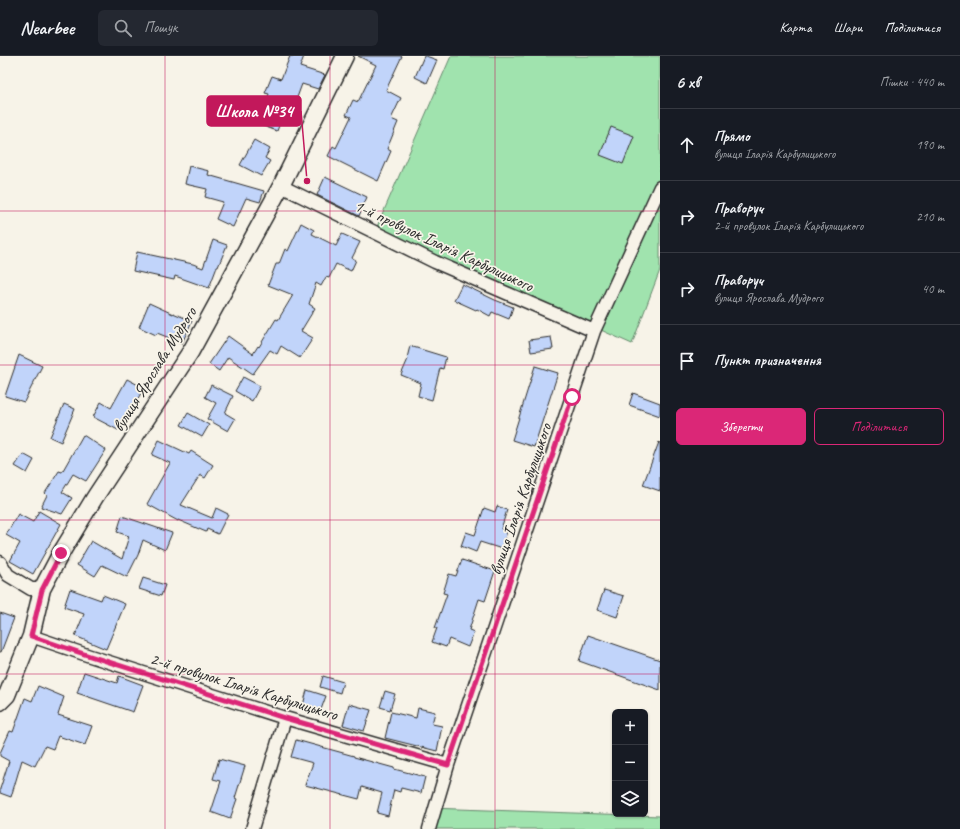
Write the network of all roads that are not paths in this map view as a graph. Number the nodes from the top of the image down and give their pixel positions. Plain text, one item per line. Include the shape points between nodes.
1 (345, 56) edge
2 (281, 186) junction
3 (660, 187) edge
4 (594, 331) junction
5 (0, 562) edge
6 (42, 590) junction
7 (31, 636) junction
8 (0, 702) edge
9 (285, 718) junction
10 (448, 765) junction
11 (252, 829) edge
12 (429, 829) edge

1 - 2 main road, вулиця Ярослава Мудрого
2 - 4 street, 1-й провулок Іларія Карбулицького via 434,262
2 - 6 main road, вулиця Ярослава Мудрого via 191,351 95,497
3 - 4 street, вулиця Іларія Карбулицького
4 - 10 street, вулиця Іларія Карбулицького
5 - 6 street via 8,575 31,589
6 - 7 main road, вулиця Ярослава Мудрого
7 - 8 main road, вулиця Ярослава Мудрого via 7,695
7 - 9 street, 2-й провулок Іларія Карбулицького
9 - 10 street, 2-й провулок Іларія Карбулицького
9 - 11 street
10 - 12 street, вулиця Іларія Карбулицького

